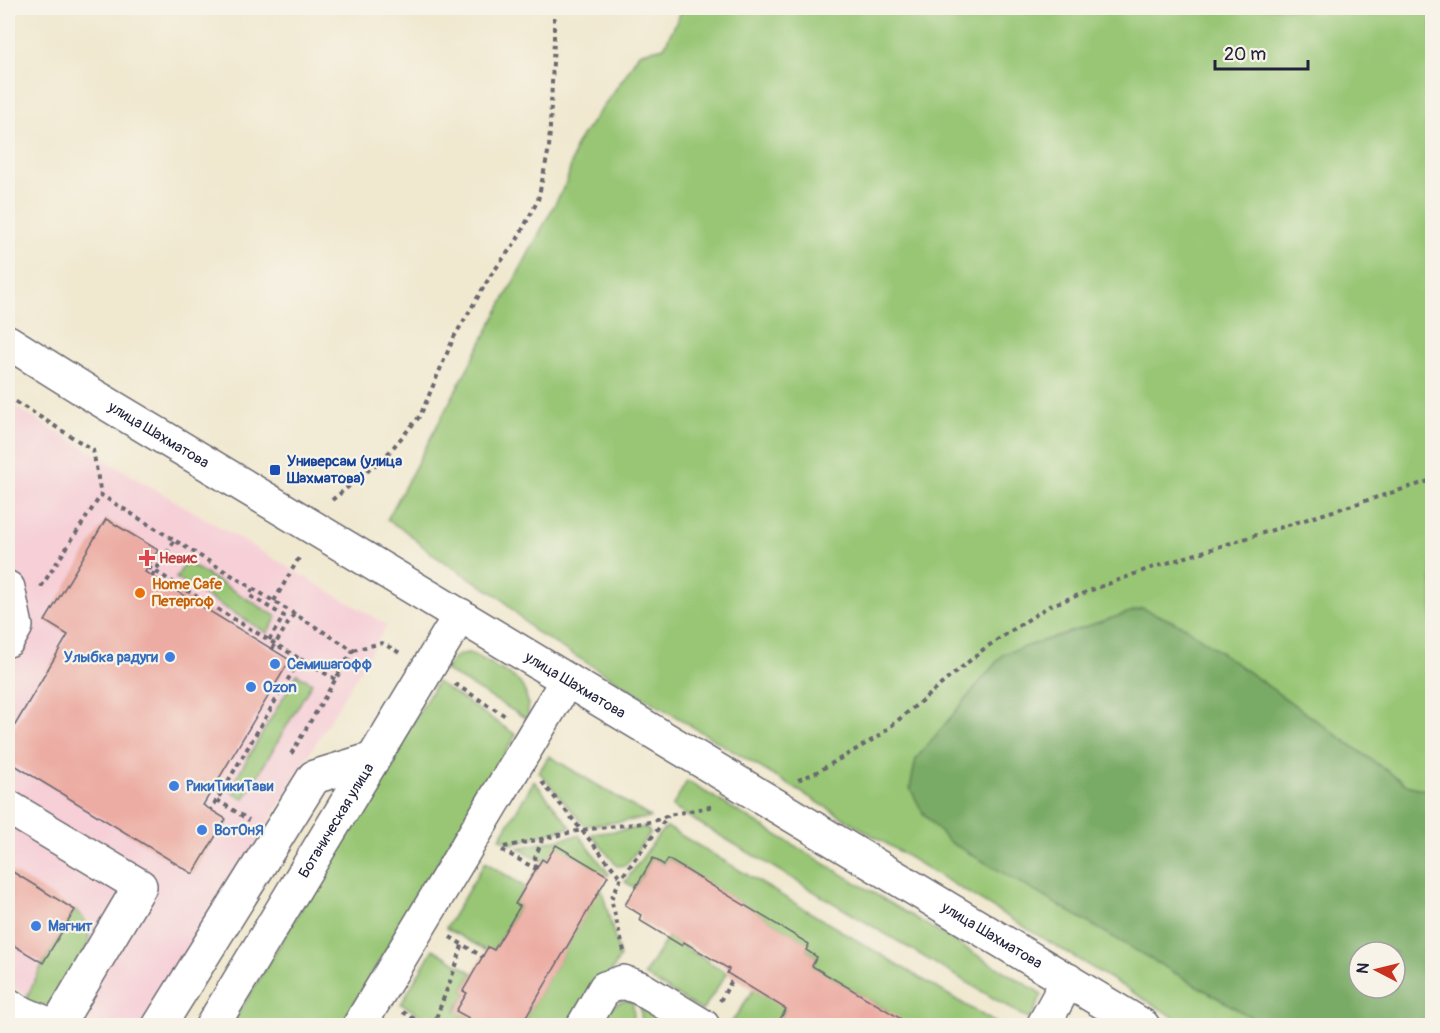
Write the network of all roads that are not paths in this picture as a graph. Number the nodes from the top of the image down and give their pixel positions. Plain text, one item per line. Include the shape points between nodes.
1 (11, 351) edge
2 (8, 588) edge
3 (460, 615) junction
4 (12, 633) edge
5 (567, 680) junction
6 (373, 759) junction
7 (8, 807) edge
8 (1068, 980) junction
9 (8, 1005) edge
10 (55, 1026) edge
11 (159, 1026) edge
12 (212, 1026) edge
13 (359, 1026) edge
14 (583, 1026) edge
15 (703, 1026) edge
16 (1043, 1026) edge
17 (1143, 1026) edge

1 - 3 street, улица Шахматова via 91,394
2 - 4 street
3 - 5 street, улица Шахматова
3 - 6 street, Ботаническая улица
5 - 8 street, улица Шахматова
5 - 13 street
6 - 11 street via 314,777
6 - 12 street, Ботаническая улица
7 - 10 street via 140,886
8 - 16 street
8 - 17 street, улица Шахматова
9 - 10 street
14 - 15 street via 605,988 623,982

